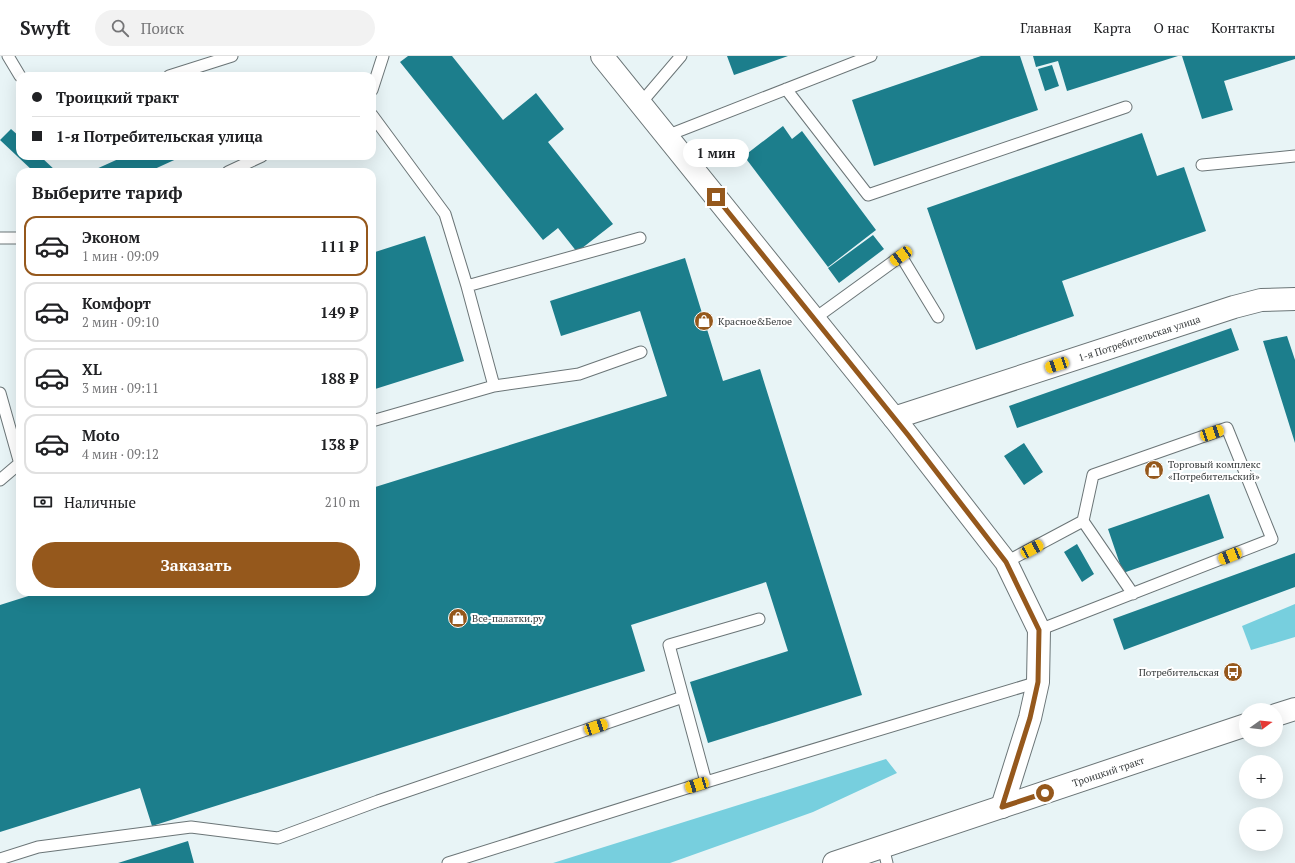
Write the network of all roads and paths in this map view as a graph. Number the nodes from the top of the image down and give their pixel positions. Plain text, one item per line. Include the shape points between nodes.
1 (8, 56) edge
2 (232, 56) edge
3 (383, 56) edge
4 (602, 56) edge
5 (680, 56) edge
6 (871, 56) edge
7 (18, 72) edge
8 (182, 72) edge
9 (376, 78) edge
10 (786, 89) junction
11 (640, 104) junction
12 (1126, 107) dead end
13 (376, 120) edge
14 (666, 136) junction
15 (1295, 156) edge
16 (254, 160) edge
17 (1202, 165) dead end
18 (236, 168) edge
19 (0, 238) edge
20 (16, 238) edge
21 (640, 238) dead end
22 (466, 286) junction
23 (1295, 299) edge
24 (938, 317) dead end
25 (814, 319) junction
26 (641, 352) dead end
27 (494, 386) junction
28 (0, 393) edge
29 (894, 418) junction
30 (376, 420) edge
31 (16, 449) edge
32 (16, 466) edge
33 (0, 480) edge
34 (1083, 521) junction
35 (1006, 562) junction
36 (1133, 594) junction
37 (759, 619) dead end
38 (1039, 630) junction
39 (1038, 682) junction
40 (683, 697) junction
41 (1295, 709) edge
42 (1283, 713) edge
43 (1239, 728) edge
44 (706, 782) junction
45 (1002, 807) junction
46 (885, 855) edge
47 (0, 859) edge
48 (448, 863) edge
49 (834, 863) edge

1 - 7 lane
2 - 8 lane
3 - 9 lane
4 - 11 street
5 - 11 lane
6 - 10 lane
10 - 12 lane via 868,195
10 - 14 lane
11 - 14 street
13 - 22 lane via 445,214
14 - 25 street
15 - 17 lane
16 - 18 lane
19 - 20 lane
21 - 22 lane
22 - 27 lane
23 - 29 street, 1-я Потребительская улица via 1261,300 1234,307
24 - 25 lane via 901,256
25 - 29 street
26 - 27 lane via 579,374
27 - 30 lane
28 - 31 lane
29 - 35 street
32 - 33 lane
34 - 35 lane
34 - 36 lane
34 - 36 lane via 1093,474 1227,428 1272,539
35 - 38 street
36 - 38 lane
37 - 40 lane via 669,645
38 - 39 street
39 - 44 lane
39 - 45 street via 1030,718
40 - 44 lane
40 - 47 lane via 378,801 278,838 192,827 38,847
41 - 42 street
43 - 45 street, Троицкий тракт
44 - 48 lane
45 - 46 street, Троицкий тракт
46 - 49 street, Троицкий тракт

